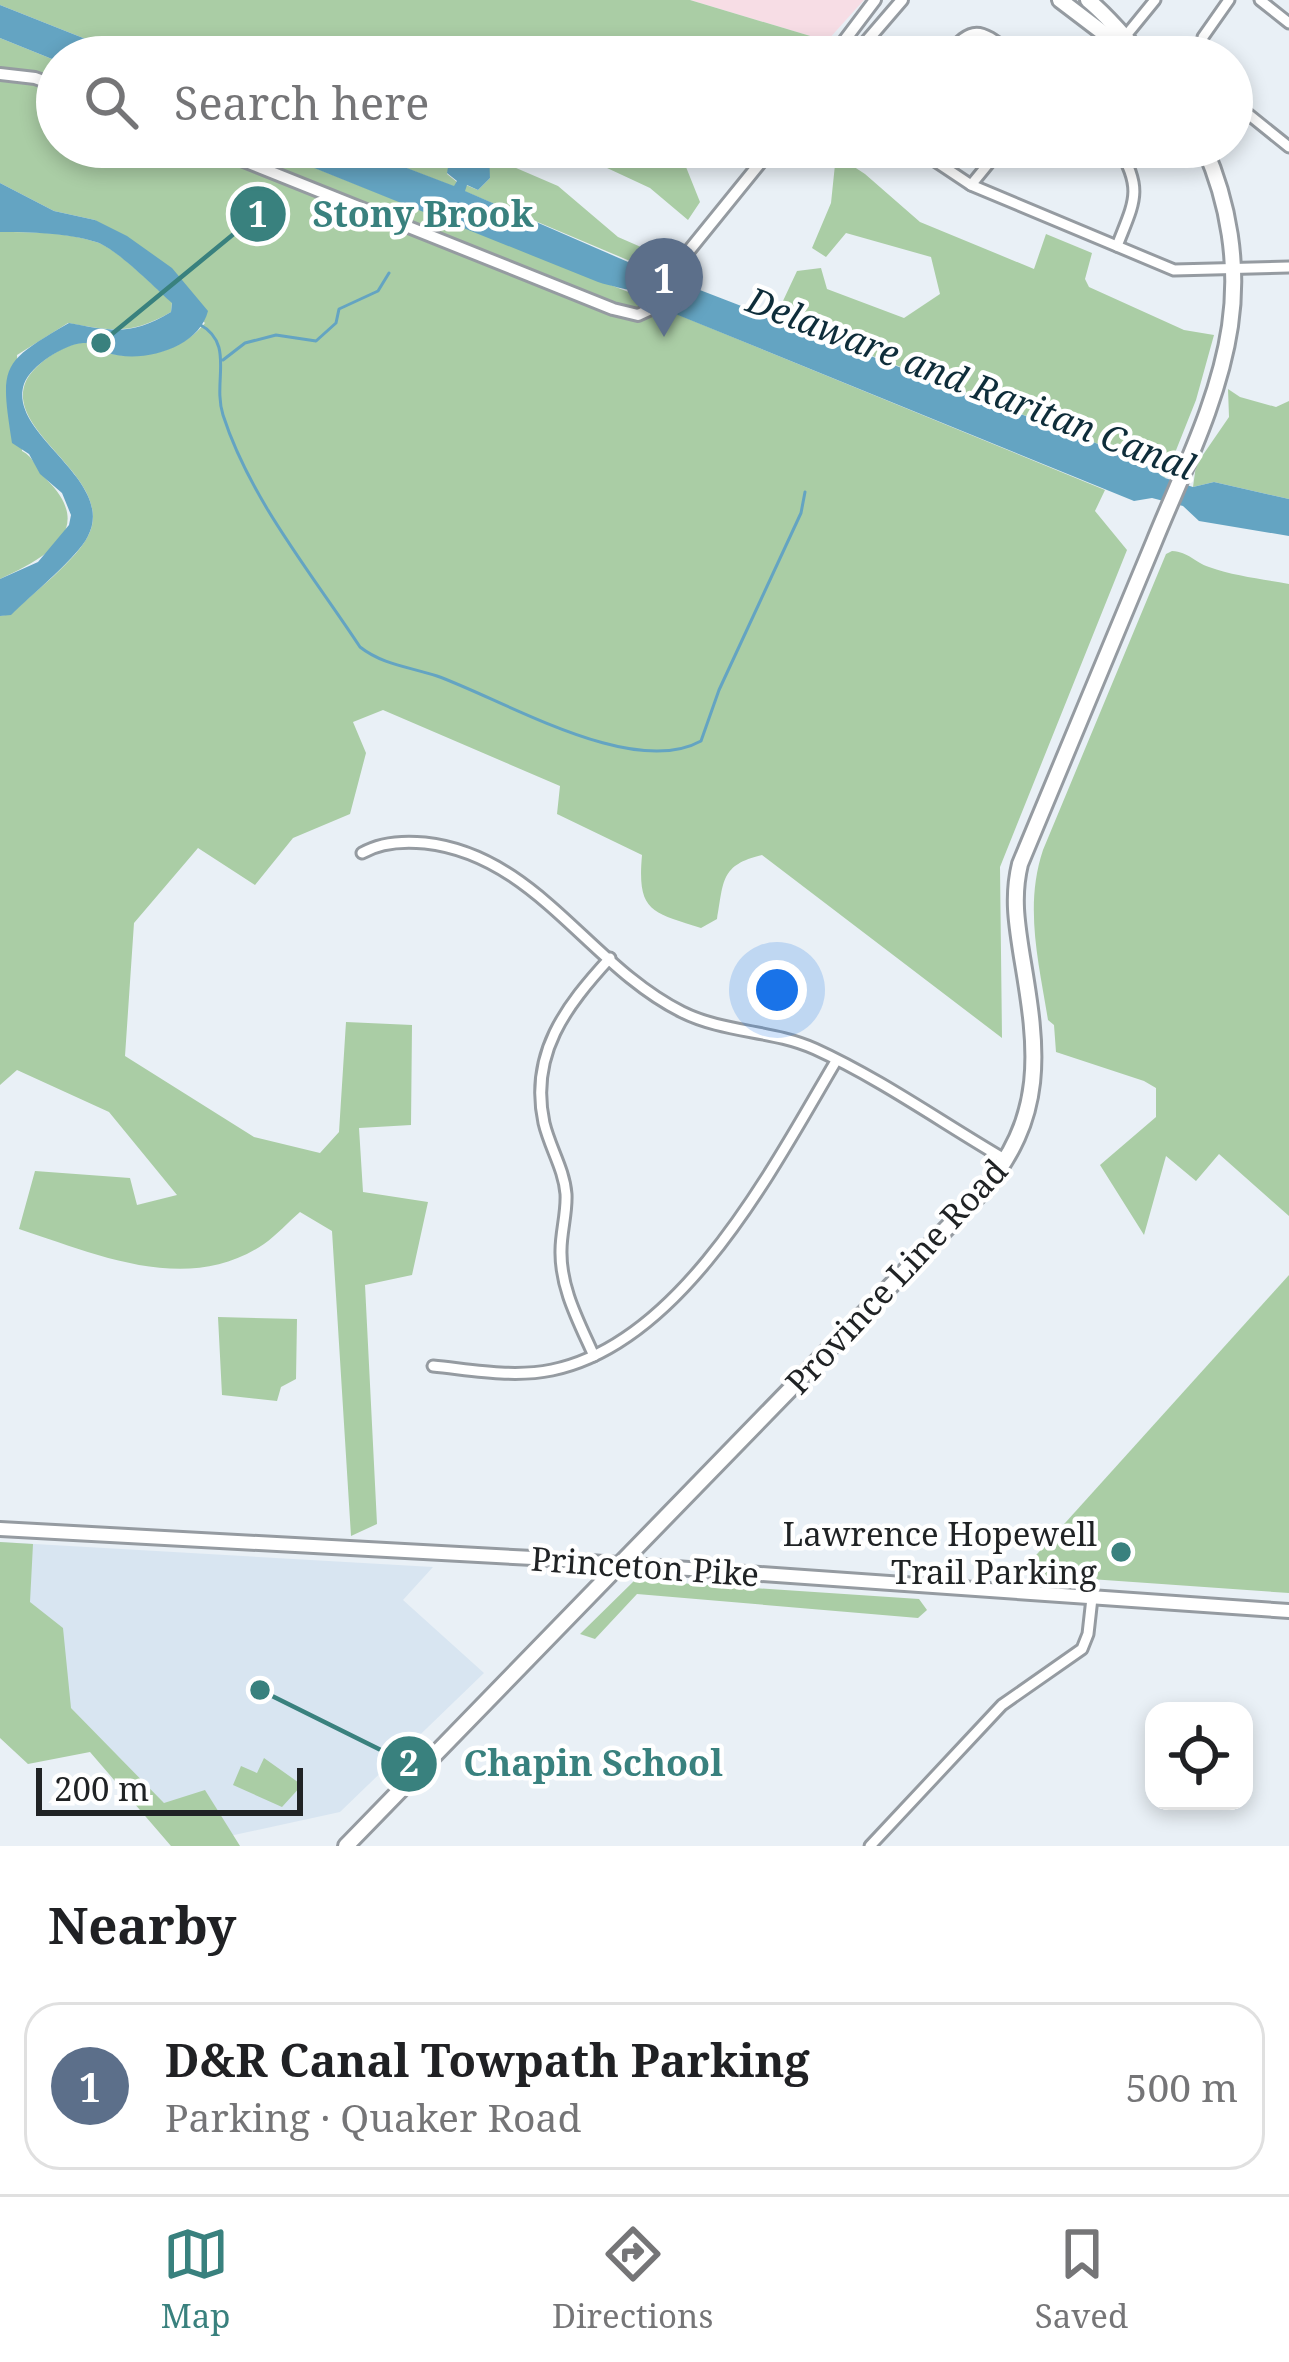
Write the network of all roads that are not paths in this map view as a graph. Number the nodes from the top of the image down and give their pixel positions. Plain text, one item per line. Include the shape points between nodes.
1 (875, 0) edge
2 (902, 0) edge
3 (1060, 0) edge
4 (1088, 0) edge
5 (1155, 0) edge
6 (1229, 0) edge
7 (1260, 0) edge
8 (1289, 23) edge
9 (848, 36) edge
10 (871, 36) edge
11 (1107, 36) edge
12 (1123, 36) edge
13 (1126, 36) edge
14 (1204, 36) edge
15 (0, 74) edge
16 (36, 78) edge
17 (1253, 118) edge
18 (1289, 147) edge
19 (262, 168) edge
20 (756, 168) edge
21 (946, 168) edge
22 (985, 168) edge
23 (1129, 168) edge
24 (1211, 168) edge
25 (971, 185) junction
26 (1117, 246) junction
27 (1289, 267) edge
28 (1233, 268) junction
29 (362, 853) dead end
30 (610, 958) junction
31 (836, 1060) junction
32 (1006, 1160) junction
33 (594, 1357) junction
34 (434, 1366) dead end
35 (0, 1529) edge
36 (622, 1564) junction
37 (1092, 1598) junction
38 (1289, 1611) edge
39 (346, 1846) edge
40 (870, 1846) edge

1 - 9 street
2 - 10 street
3 - 11 main road
4 - 12 main road
5 - 13 street
6 - 14 street
7 - 8 street
15 - 16 street
17 - 18 street
19 - 20 street via 638,315
21 - 25 street
22 - 25 street
23 - 26 street via 1136,194
24 - 28 main road, Province Line Road
25 - 26 street
26 - 28 street via 1174,270
27 - 28 street
28 - 32 main road, Province Line Road via 1226,352 1019,864 1015,916 1036,1058 1031,1100
29 - 30 street via 422,843 483,859 518,878
30 - 31 street via 684,1013
30 - 33 street via 558,1022 541,1090 566,1195 565,1284
31 - 32 street
31 - 33 street via 728,1237 648,1320
32 - 36 main road, Province Line Road
33 - 34 street via 537,1372
35 - 36 main road, Princeton Pike
36 - 37 main road, Princeton Pike
36 - 39 main road, Province Line Road
37 - 38 main road, Princeton Pike
37 - 40 street via 1082,1649 1002,1704

